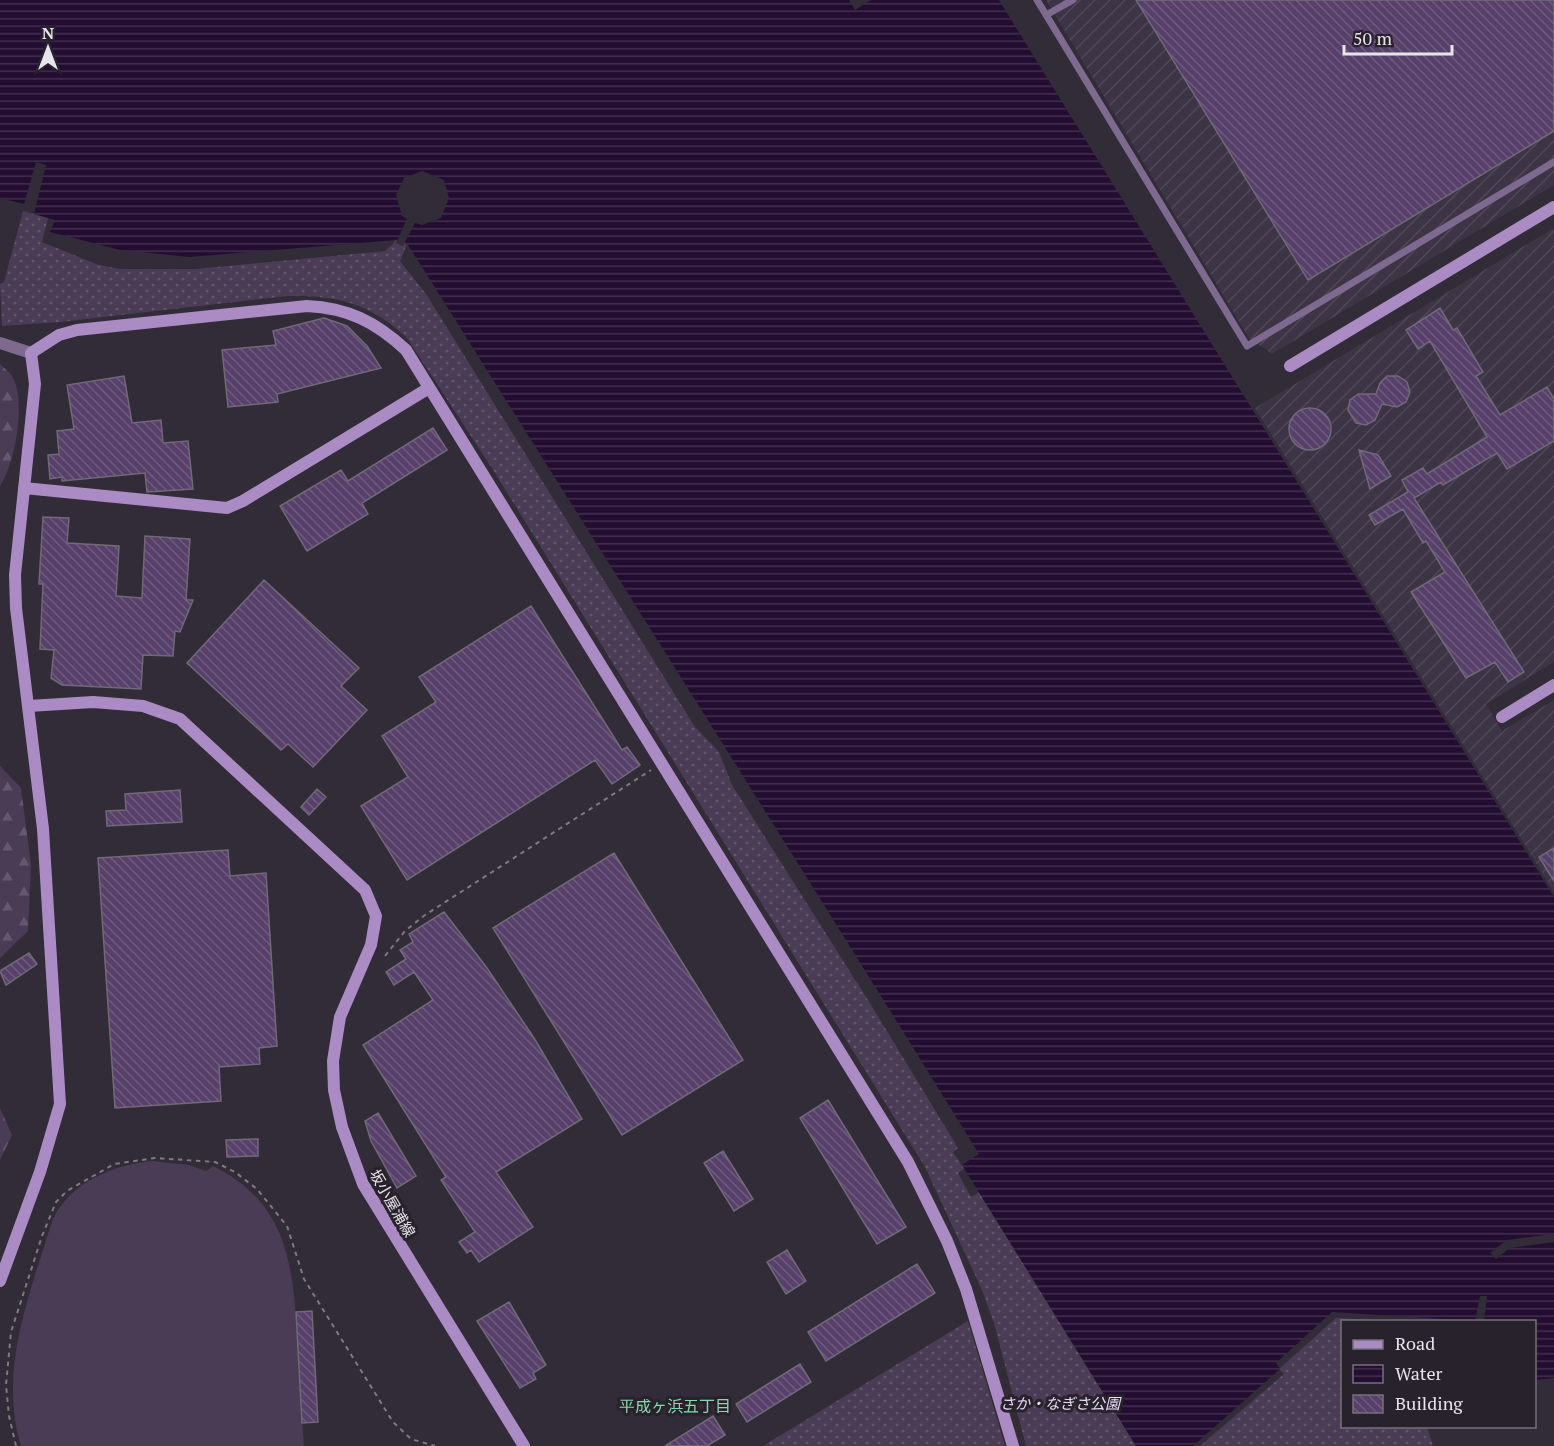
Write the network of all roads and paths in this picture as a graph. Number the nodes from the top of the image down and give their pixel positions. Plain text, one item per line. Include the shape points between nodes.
1 (1037, 0) edge
2 (1072, 0) edge
3 (1046, 15) junction
4 (1554, 162) edge
5 (1554, 207) edge
6 (0, 343) edge
7 (32, 353) junction
8 (1290, 366) dead end
9 (429, 388) junction
10 (24, 488) junction
11 (1554, 685) edge
12 (29, 706) junction
13 (1502, 717) dead end
14 (661, 763) junction
15 (385, 956) dead end
16 (0, 1281) edge
17 (16, 1446) edge
18 (435, 1446) edge
19 (524, 1446) edge
20 (1013, 1446) edge

1 - 3 lane
2 - 3 lane
3 - 4 lane via 1247,346
5 - 8 street
6 - 7 street
7 - 9 street via 59,335 78,330 307,306 331,307 362,317 384,330 405,350
7 - 10 street via 35,384
9 - 10 street via 227,508
9 - 14 street
10 - 12 street via 15,575
11 - 13 street
12 - 16 street via 43,829 60,1104
12 - 19 street, 坂小屋浦線 via 93,702 143,706 180,719 365,890 376,916 371,945 340,1017 333,1061 342,1127 363,1184
14 - 15 path via 425,915 405,931
14 - 20 street via 908,1162 966,1288
17 - 18 path via 6,1385 11,1332 56,1202 67,1191 114,1164 155,1158 215,1162 257,1189 287,1226 304,1279 393,1422 411,1439

